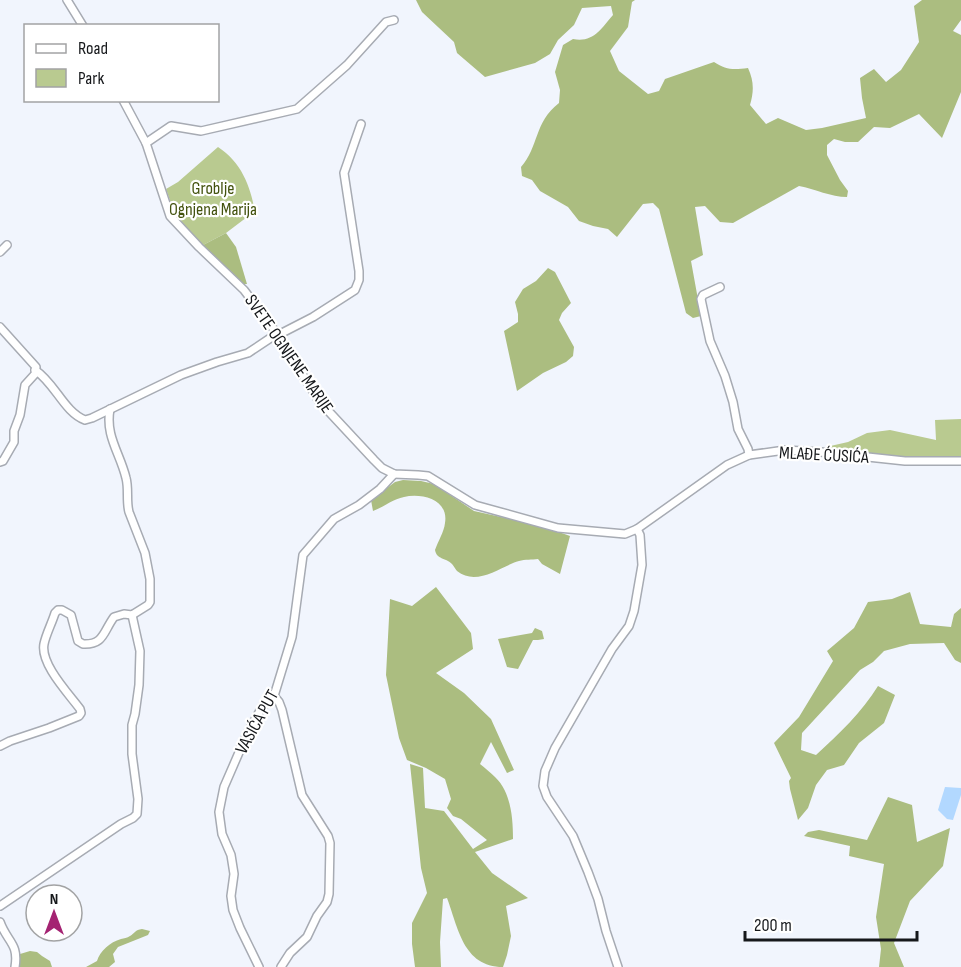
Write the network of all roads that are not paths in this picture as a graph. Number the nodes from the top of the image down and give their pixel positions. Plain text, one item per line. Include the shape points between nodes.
1 (67, 0) edge
2 (394, 20) dead end
3 (82, 24) edge
4 (124, 102) edge
5 (361, 123) dead end
6 (146, 144) junction
7 (7, 245) dead end
8 (0, 252) edge
9 (720, 287) dead end
10 (0, 327) edge
11 (278, 335) junction
12 (35, 370) junction
13 (110, 409) junction
14 (749, 455) junction
15 (0, 462) edge
16 (961, 462) edge
17 (394, 474) junction
18 (637, 529) junction
19 (132, 615) junction
20 (274, 696) junction
21 (0, 746) edge
22 (0, 906) edge
23 (0, 922) edge
24 (15, 967) edge
25 (259, 967) edge
26 (282, 967) edge
27 (618, 967) edge

1 - 3 street
2 - 6 street via 386,22 347,65 297,109 201,131 171,126
4 - 6 street, SVETE OGNJENE MARIJE
5 - 11 street via 344,173 358,285 314,317
6 - 11 street, SVETE OGNJENE MARIJE via 170,216 244,290
7 - 8 street
9 - 14 street via 701,299 710,341
10 - 12 street
11 - 13 street via 248,353 180,375
11 - 17 street, SVETE OGNJENE MARIJE via 319,401 382,468
12 - 13 street via 79,418 92,418
12 - 15 street via 25,385 14,442
13 - 19 street via 109,430 127,481 127,507 145,553 150,579 150,602
14 - 16 street, MLAĐE ĆUSIĆA via 785,450
14 - 18 street, MLAĐE ĆUSIĆA via 727,465
17 - 18 street via 428,476 475,505 558,528 625,534
17 - 20 street, VASIĆA PUT via 359,505 334,519 303,555 292,637
18 - 27 street via 642,565 629,626 555,747 543,786 573,836 588,872
19 - 21 street via 114,617 98,642 86,645 78,641 71,615 58,610 44,645 45,659 81,713
19 - 22 street via 140,651 132,725 137,814
20 - 25 street, VASIĆA PUT via 262,707 247,734 224,787 219,812 234,873 233,910
20 - 26 street via 282,710 302,795 330,843 327,902 307,937
23 - 24 street via 16,951

